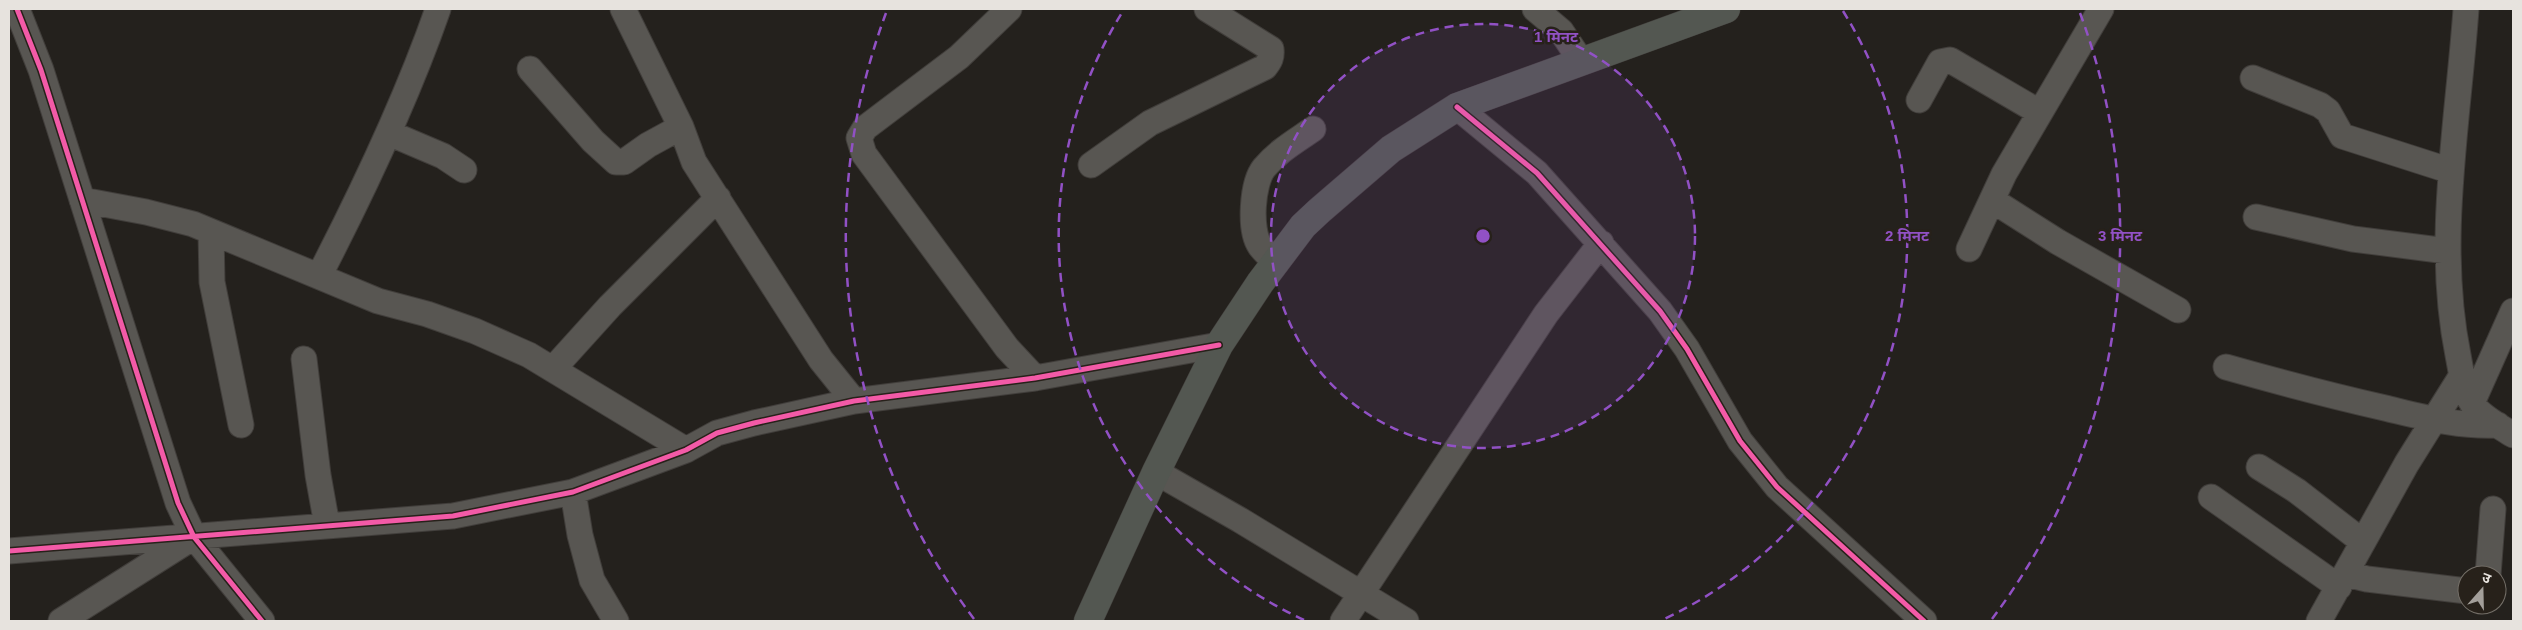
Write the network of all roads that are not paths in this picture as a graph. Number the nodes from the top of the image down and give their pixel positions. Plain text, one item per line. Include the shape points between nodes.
1 (17, 9) edge
2 (438, 9) edge
3 (623, 9) edge
4 (1009, 9) edge
5 (1207, 9) edge
6 (1535, 9) edge
7 (1726, 9) edge
8 (2101, 9) edge
9 (2466, 9) edge
10 (1581, 61) junction
11 (530, 69) dead end
12 (2253, 78) dead end
13 (1919, 100) dead end
14 (1457, 107) junction
15 (2039, 112) junction
16 (681, 127) junction
17 (1313, 129) dead end
18 (389, 133) junction
19 (1091, 165) dead end
20 (464, 170) dead end
21 (2451, 171) junction
22 (718, 198) junction
23 (82, 200) junction
24 (1992, 200) junction
25 (2256, 217) dead end
26 (211, 232) junction
27 (1601, 243) junction
28 (1969, 249) dead end
29 (2447, 251) junction
30 (1276, 263) junction
31 (319, 276) junction
32 (2178, 310) dead end
33 (2513, 311) edge
34 (1219, 345) junction
35 (304, 360) dead end
36 (2226, 367) dead end
37 (552, 369) junction
38 (2462, 375) junction
39 (1035, 378) junction
40 (854, 402) junction
41 (2472, 403) junction
42 (2434, 419) junction
43 (241, 425) dead end
44 (2506, 430) edge
45 (686, 450) junction
46 (2259, 467) dead end
47 (1156, 472) junction
48 (573, 492) junction
49 (2211, 497) dead end
50 (2493, 509) dead end
51 (327, 525) junction
52 (194, 537) junction
53 (2363, 542) junction
54 (9, 550) edge
55 (2489, 565) edge
56 (2342, 580) junction
57 (2457, 589) edge
58 (1360, 594) junction
59 (61, 621) edge
60 (262, 621) edge
61 (616, 621) edge
62 (1088, 621) edge
63 (1343, 621) edge
64 (1406, 621) edge
65 (1924, 621) edge
66 (2319, 621) edge

1 - 23 street via 41,70
2 - 18 street
3 - 16 street
4 - 39 street via 959,57 865,128 859,138 861,148 880,176 1006,348
5 - 19 street via 1270,49 1270,62 1150,122
6 - 10 street via 1561,31
7 - 10 main road
8 - 15 street
9 - 21 street
10 - 14 main road
11 - 16 street via 593,141 616,162 624,162
12 - 21 street via 2320,105 2328,111 2342,136
13 - 15 street via 1940,62 1950,60
14 - 27 street via 1537,173
14 - 30 main road via 1391,148 1319,210
15 - 24 street
16 - 22 street via 694,162
17 - 30 street via 1281,150 1263,169 1255,190 1254,231 1259,245
18 - 20 street via 443,156
18 - 31 street
21 - 29 street
22 - 37 street
22 - 40 street via 821,360
23 - 26 street via 166,216
23 - 52 street via 178,503
24 - 28 street
24 - 32 street via 2058,242
25 - 29 street via 2353,239
26 - 31 street
26 - 43 street via 214,291
27 - 58 street via 1546,314
27 - 65 street via 1660,311 1687,349 1740,440 1777,487
29 - 38 street via 2449,299
30 - 34 main road
31 - 37 street via 378,301 474,331 529,355
33 - 41 street
34 - 39 street
34 - 47 main road
35 - 51 street
36 - 42 street
37 - 45 street
38 - 41 street
38 - 42 street
39 - 40 street
40 - 45 street via 717,433
41 - 44 street
42 - 44 street
42 - 53 street
45 - 48 street
46 - 53 street via 2297,491
47 - 58 street
47 - 62 main road
48 - 51 street via 453,516
48 - 61 street via 592,580
49 - 56 street
50 - 55 street
51 - 52 street
52 - 54 street
52 - 59 street
52 - 60 street
53 - 56 street
56 - 57 street via 2367,579
56 - 66 street
58 - 63 street
58 - 64 street

